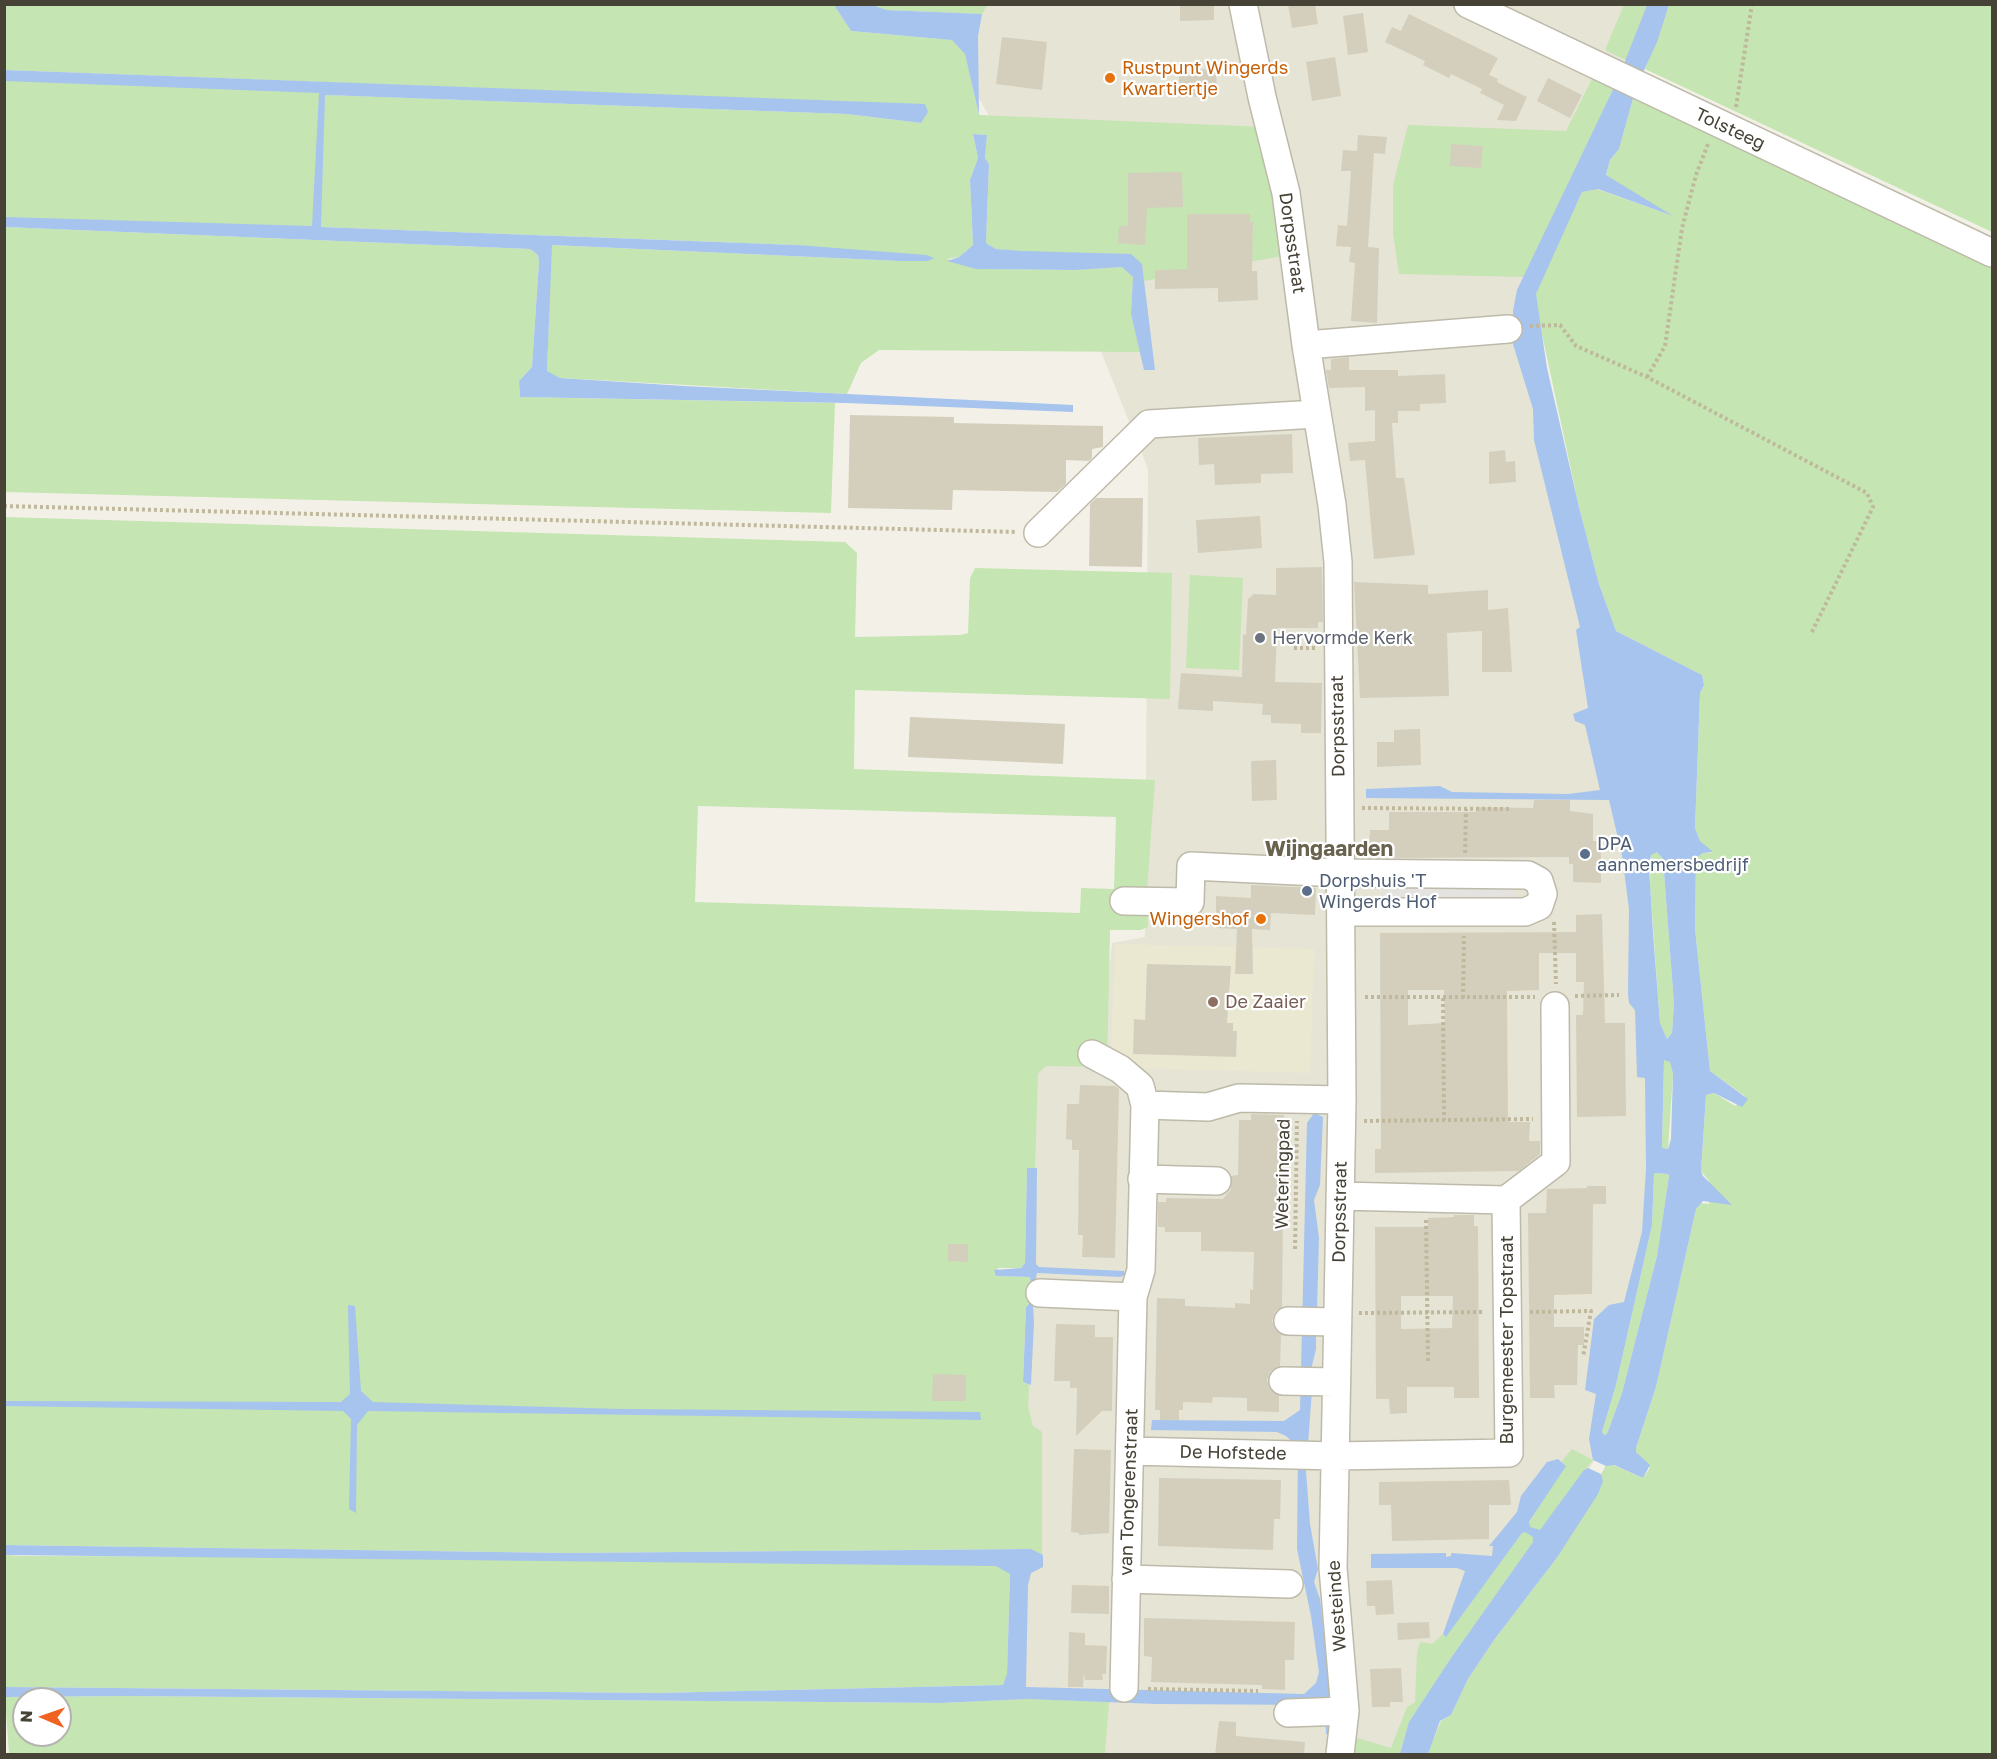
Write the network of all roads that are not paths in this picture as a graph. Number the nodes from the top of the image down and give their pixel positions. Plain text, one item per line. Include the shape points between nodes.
1 (1243, 4) edge
2 (1468, 4) edge
3 (1992, 254) edge
4 (1508, 329) dead end
5 (1306, 345) junction
6 (1316, 414) junction
7 (1038, 533) road end
8 (1340, 873) junction
9 (1124, 901) dead end
10 (1342, 912) junction
11 (1556, 1001) road end
12 (1092, 1053) dead end
13 (1145, 1104) junction
14 (1342, 1111) junction
15 (1142, 1179) junction
16 (1217, 1180) dead end
17 (1341, 1197) junction
18 (1506, 1200) junction
19 (1040, 1293) dead end
20 (1133, 1297) junction
21 (1130, 1451) junction
22 (1312, 1455) junction
23 (1126, 1579) junction
24 (1289, 1584) dead end
25 (1124, 1688) road end
26 (1334, 1712) junction
27 (1288, 1713) dead end
28 (1340, 1755) edge

1 - 5 street, Dorpsstraat via 1286,193
2 - 3 street, Tolsteeg
4 - 5 street
5 - 6 street, Dorpsstraat
6 - 7 street via 1149,424
6 - 8 street, Dorpsstraat via 1338,562
8 - 9 street via 1191,866 1190,902
8 - 10 street, Dorpsstraat
8 - 10 street via 1528,875 1539,881 1543,894 1539,906 1525,912
10 - 14 street, Dorpsstraat
11 - 18 street via 1556,1162
12 - 13 street via 1140,1086
13 - 14 street via 1208,1107 1239,1098 1297,1099
13 - 15 street, van Tongerenstraat
14 - 17 street, Dorpsstraat
15 - 16 street
15 - 20 street, van Tongerenstraat via 1141,1270
17 - 18 street
17 - 22 street, Dorpsstraat via 1310,1321 1307,1381
18 - 22 street, Burgemeester Topstraat via 1509,1453
19 - 20 street
20 - 21 street, van Tongerenstraat
21 - 22 street, De Hofstede
21 - 23 street, van Tongerenstraat
22 - 26 street, Westeinde via 1333,1586
23 - 24 street
23 - 25 street, van Tongerenstraat
26 - 27 street
26 - 28 street, Westeinde

